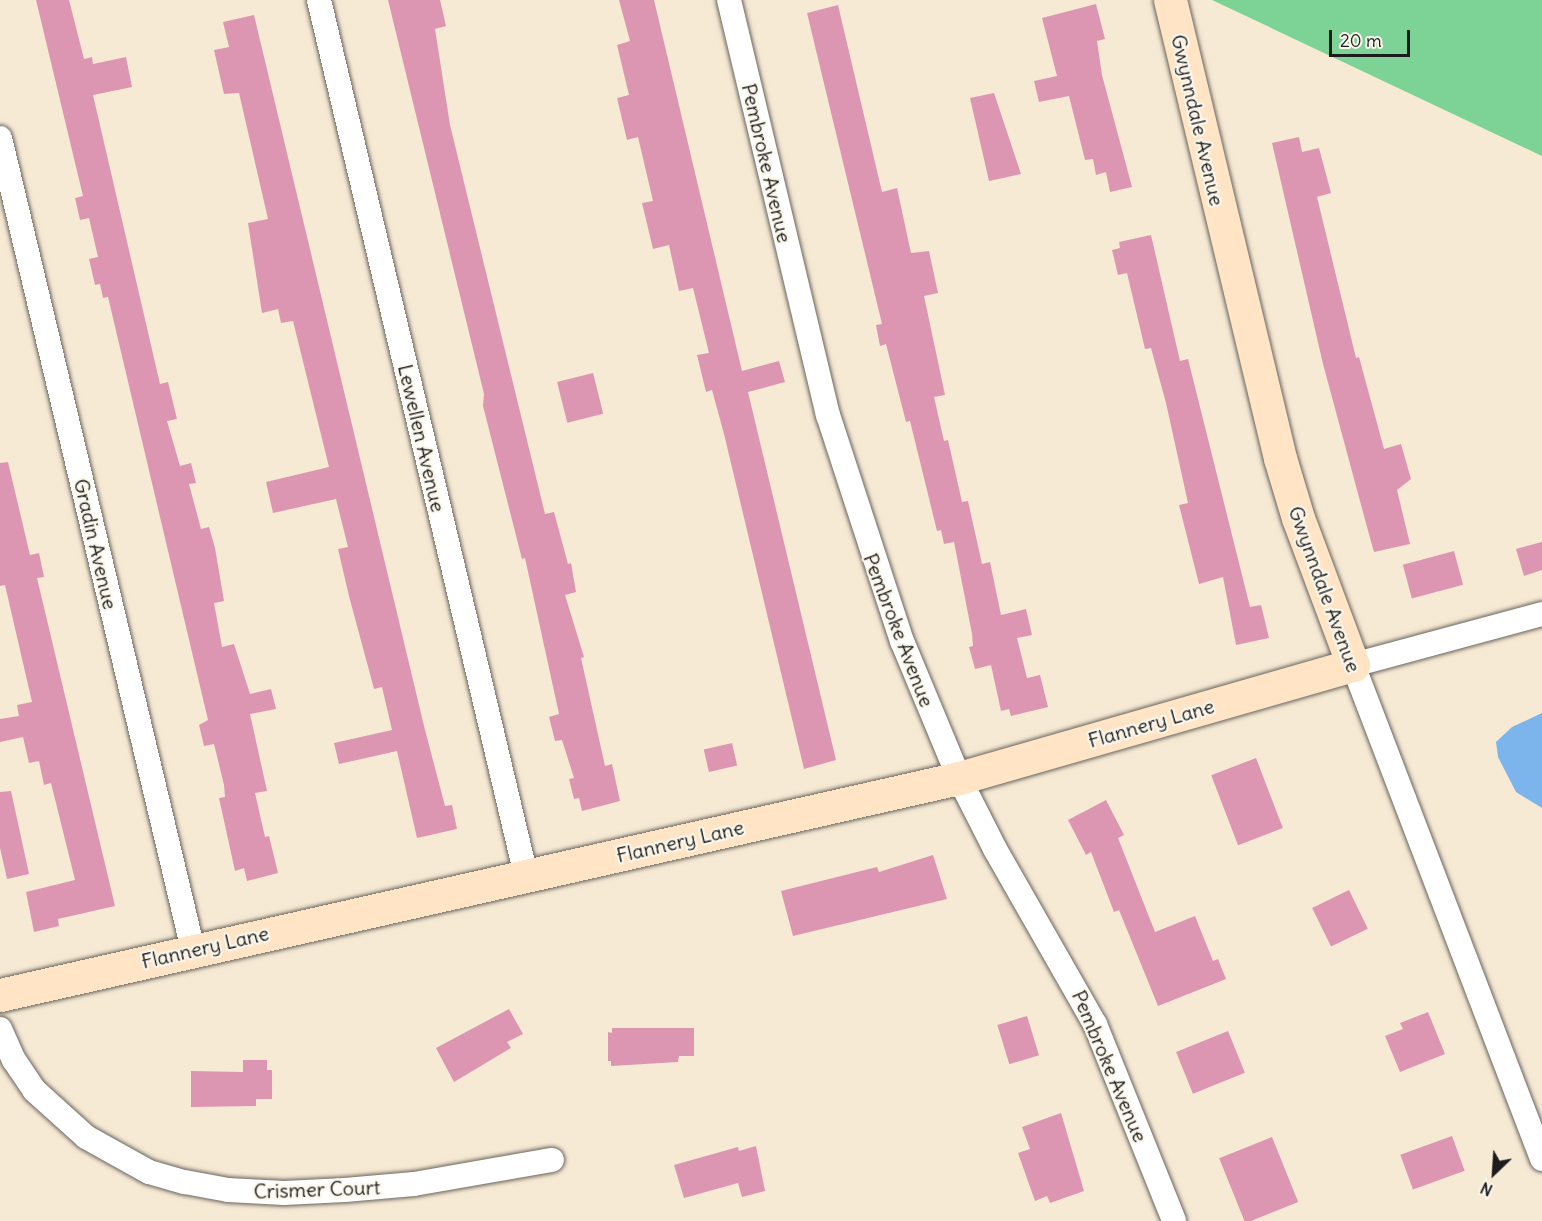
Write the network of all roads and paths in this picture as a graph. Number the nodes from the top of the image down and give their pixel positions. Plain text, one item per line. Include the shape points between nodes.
1 (319, 0) edge
2 (729, 0) edge
3 (1170, 0) edge
4 (0, 138) edge
5 (1542, 614) edge
6 (1353, 664) junction
7 (959, 778) junction
8 (526, 876) junction
9 (193, 950) junction
10 (0, 995) edge
11 (0, 1029) edge
12 (1542, 1159) edge
13 (552, 1160) dead end
14 (1174, 1221) edge

1 - 8 street, Lewellen Avenue
2 - 7 street, Pembroke Avenue via 810,350 850,492 902,641
3 - 6 street, Gwynndale Avenue via 1280,458 1298,518
4 - 9 street, Gradin Avenue
5 - 6 street
6 - 7 street, Flannery Lane
6 - 12 street, Gwynndale Avenue
7 - 8 street, Flannery Lane
7 - 14 street, Pembroke Avenue via 1095,1023
8 - 9 street, Flannery Lane
9 - 10 street, Flannery Lane
11 - 13 street, Crismer Court via 34,1090 86,1137 149,1172 185,1182 284,1194 414,1184

